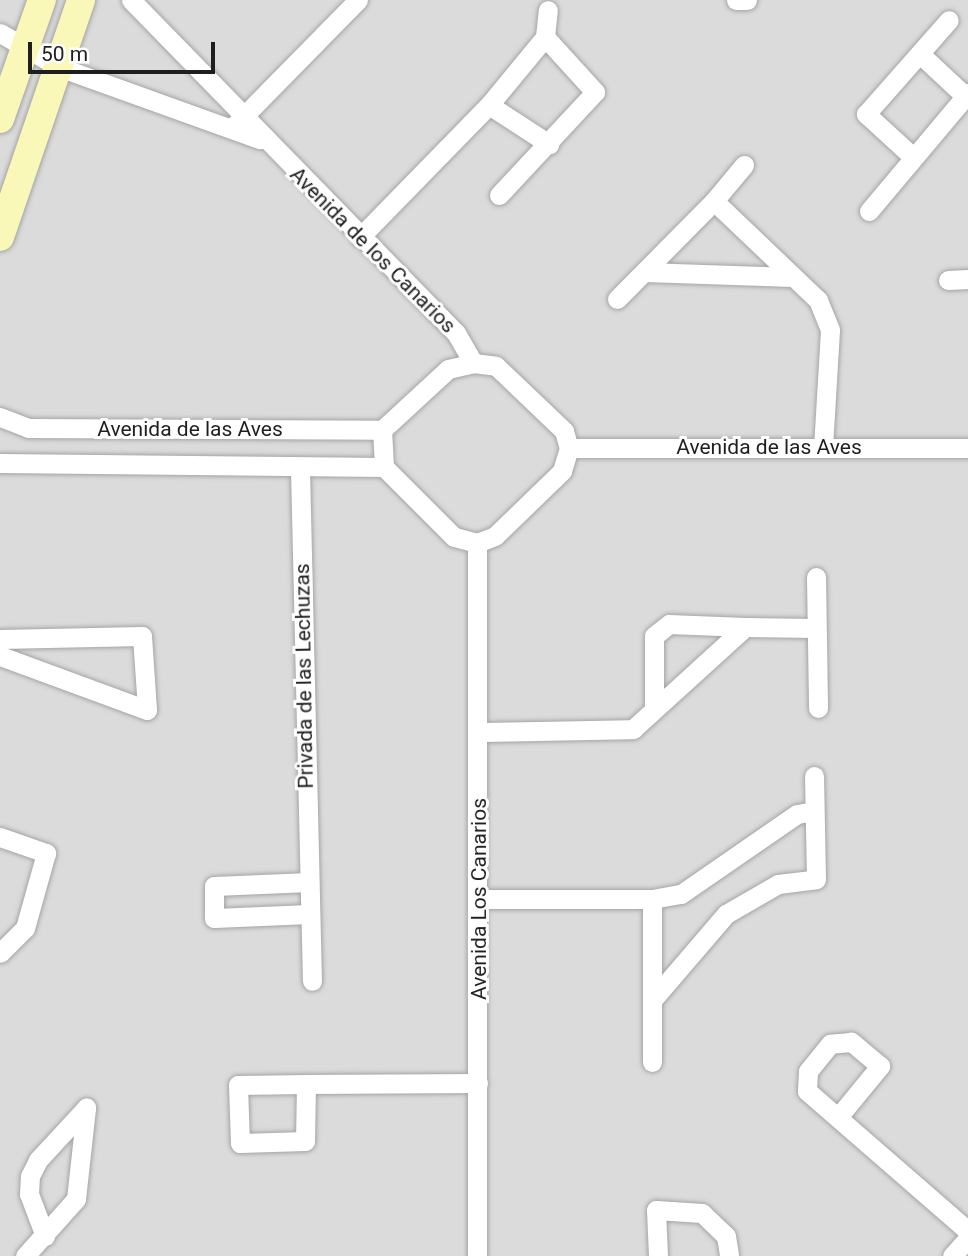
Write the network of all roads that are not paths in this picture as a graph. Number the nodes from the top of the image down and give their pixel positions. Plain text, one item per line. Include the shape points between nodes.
1 (42, 0) edge
2 (81, 0) edge
3 (131, 0) edge
4 (358, 0) edge
5 (736, 0) edge
6 (747, 0) edge
7 (548, 10) dead end
8 (949, 20) dead end
9 (545, 37) junction
10 (11, 41) edge
11 (920, 54) junction
12 (59, 67) junction
13 (202, 78) junction
14 (967, 94) edge
15 (488, 105) junction
16 (191, 112) junction
17 (0, 119) edge
18 (238, 122) junction
19 (549, 144) junction
20 (913, 157) junction
21 (744, 165) dead end
22 (499, 195) dead end
23 (715, 201) junction
24 (869, 211) dead end
25 (0, 237) edge
26 (360, 237) junction
27 (644, 272) junction
28 (793, 276) junction
29 (618, 299) dead end
30 (473, 363) junction
31 (0, 417) edge
32 (382, 430) junction
33 (823, 447) junction
34 (569, 448) junction
35 (968, 448) edge
36 (0, 463) edge
37 (384, 467) junction
38 (300, 469) junction
39 (477, 543) junction
40 (816, 577) dead end
41 (745, 627) junction
42 (815, 628) junction
43 (0, 639) edge
44 (0, 656) edge
45 (818, 708) dead end
46 (654, 709) junction
47 (480, 732) junction
48 (814, 776) dead end
49 (814, 811) junction
50 (0, 837) edge
51 (309, 882) junction
52 (481, 899) junction
53 (652, 900) junction
54 (309, 914) junction
55 (0, 953) edge
56 (312, 981) dead end
57 (654, 998) junction
58 (652, 1062) dead end
59 (306, 1083) junction
60 (478, 1083) junction
61 (839, 1116) dead end
62 (968, 1231) edge
63 (45, 1236) junction
64 (968, 1238) edge
65 (25, 1256) edge
66 (477, 1256) edge
67 (658, 1256) edge
68 (729, 1256) edge
69 (952, 1256) edge

1 - 10 main road
2 - 12 main road
3 - 13 street, Avenida de los Canarios
4 - 18 street
5 - 6 street
7 - 9 street
8 - 11 street
9 - 15 street
9 - 19 street via 595,92
10 - 12 street, Avenida de los Canarios
10 - 17 main road
11 - 14 street
11 - 20 street via 866,114
12 - 16 street, Avenida de los Canarios
12 - 25 main road
13 - 16 street via 201,99
13 - 18 street, Avenida de los Canarios
14 - 20 street
15 - 19 street
15 - 26 street
16 - 18 street, Avenida de los Canarios
18 - 26 street, Avenida de los Canarios via 267,142
19 - 22 street
20 - 24 street
21 - 23 street
23 - 27 street
23 - 28 street
26 - 30 street, Avenida de los Canarios via 456,333
27 - 28 street
27 - 29 street
28 - 33 street via 818,300 830,330
30 - 32 street via 448,369
30 - 34 street via 496,366 564,431
31 - 32 street, Avenida de las Aves via 29,428
32 - 37 street
33 - 34 street, Avenida de las Aves
33 - 35 street, Avenida de las Aves
34 - 39 street via 562,471 495,536
36 - 38 street, Avenida de las Aves
37 - 38 street, Avenida de las Aves
37 - 39 street via 454,537
38 - 51 street, Privada de las Lechuzas
39 - 47 street, Avenida Los Canarios
40 - 42 street
41 - 42 street
41 - 46 street
41 - 46 street via 669,624 654,636
42 - 45 street
43 - 44 street via 142,636 147,710
46 - 47 street via 633,729
47 - 52 street, Avenida Los Canarios
48 - 49 street
49 - 53 street via 797,814 681,894
49 - 57 street via 816,879 778,884 726,914
50 - 55 street via 46,853 25,928
51 - 54 street, Privada de las Lechuzas
51 - 54 street via 214,886 214,918
52 - 53 street
52 - 60 street, Avenida Los Canarios
53 - 57 street
54 - 56 street, Privada de las Lechuzas
57 - 58 street
59 - 59 street via 238,1085 240,1143 304,1141
59 - 60 street
60 - 66 street, Avenida Los Canarios
61 - 62 street
63 - 63 street via 29,1194 30,1176 38,1160 86,1108 76,1199
63 - 65 street
64 - 69 street
67 - 68 street via 656,1210 702,1213 726,1236

